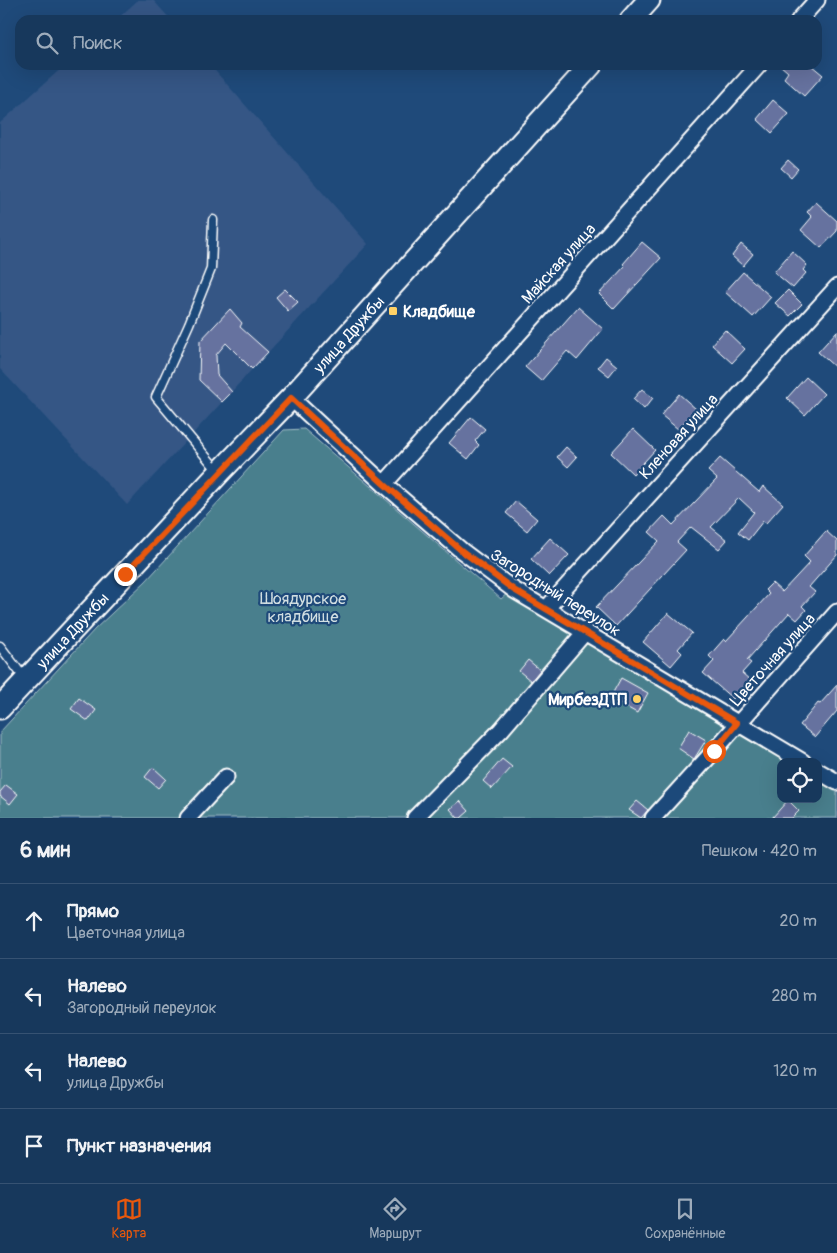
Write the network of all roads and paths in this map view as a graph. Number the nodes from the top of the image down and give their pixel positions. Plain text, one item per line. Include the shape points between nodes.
1 (649, 0) edge
2 (817, 0) edge
3 (636, 15) edge
4 (804, 15) edge
5 (586, 70) edge
6 (755, 70) edge
7 (213, 220) dead end
8 (837, 286) edge
9 (291, 398) junction
10 (220, 472) junction
11 (384, 484) junction
12 (546, 609) junction
13 (837, 612) edge
14 (585, 632) junction
15 (0, 646) edge
16 (26, 680) junction
17 (0, 708) edge
18 (737, 723) junction
19 (796, 758) edge
20 (822, 773) edge
21 (226, 777) dead end
22 (837, 782) edge
23 (188, 818) edge
24 (415, 818) edge
25 (653, 818) edge

1 - 3 main road
2 - 4 street
5 - 9 main road, улица Дружбы
6 - 11 street, Майская улица
7 - 10 lane via 211,269 156,397
8 - 12 street, Кленовая улица
9 - 10 main road, улица Дружбы
9 - 11 street, Загородный переулок
10 - 16 main road, улица Дружбы
11 - 12 street, Загородный переулок via 462,551 514,590
12 - 14 street, Загородный переулок
13 - 18 street, Цветочная улица
14 - 18 street, Загородный переулок
14 - 24 street via 501,730
15 - 16 lane
16 - 17 main road, улица Дружбы
18 - 19 street, Загородный переулок
18 - 25 street, Цветочная улица
20 - 22 street
21 - 23 street

